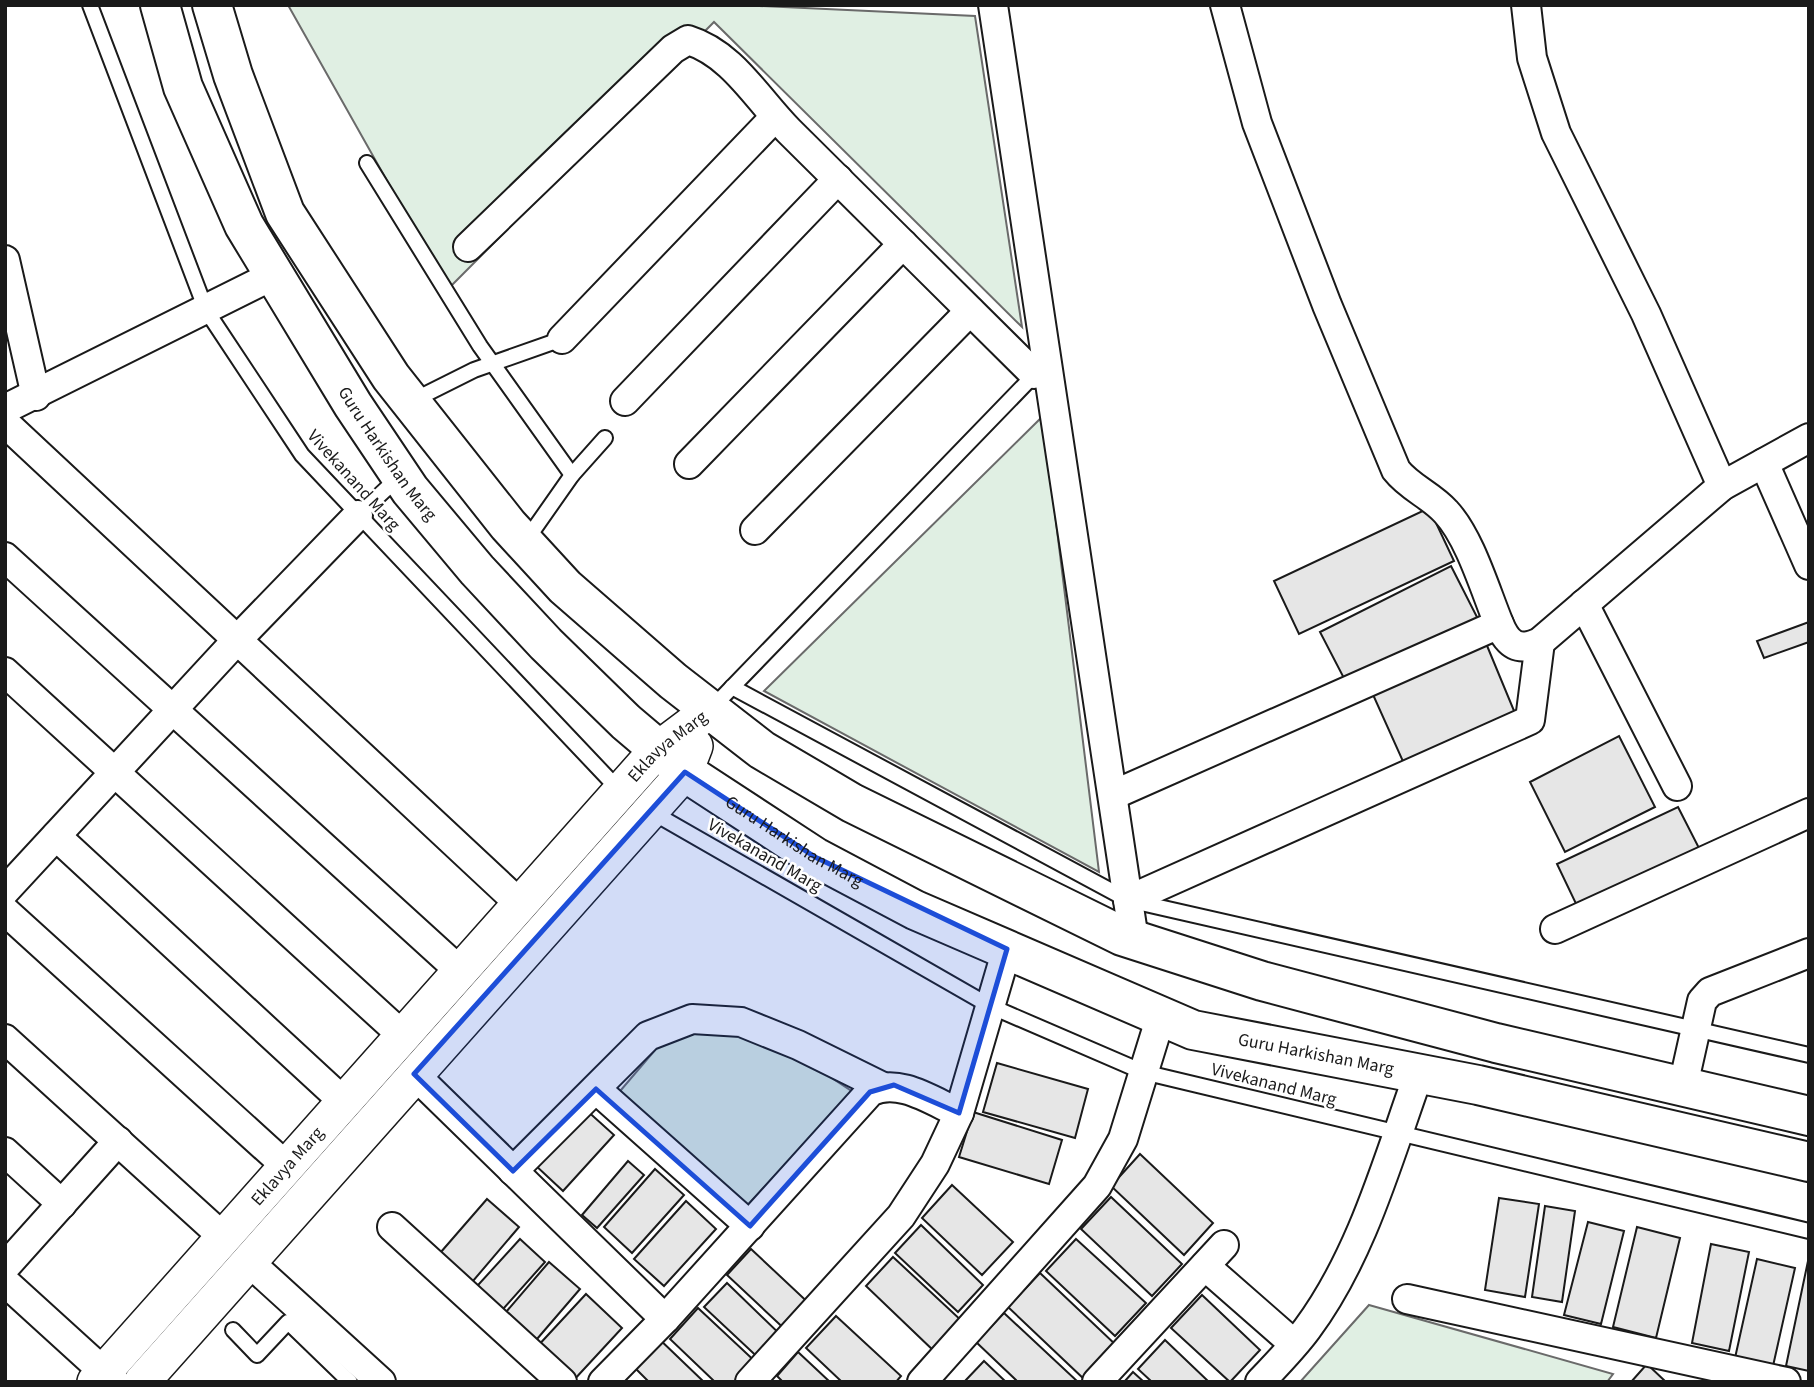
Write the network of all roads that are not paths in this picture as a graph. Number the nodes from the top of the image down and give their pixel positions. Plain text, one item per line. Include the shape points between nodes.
1 (90, 5) edge
2 (160, 5) edge
3 (212, 5) edge
4 (993, 5) edge
5 (1225, 5) edge
6 (1526, 5) edge
7 (775, 117) junction
8 (367, 163) dead end
9 (838, 179) junction
10 (903, 244) junction
11 (468, 247) dead end
12 (5, 260) edge
13 (274, 275) junction
14 (205, 310) junction
15 (970, 311) junction
16 (562, 339) joint
17 (492, 363) junction
18 (1041, 368) junction
19 (36, 396) junction
20 (625, 401) dead end
21 (410, 402) junction
22 (5, 409) edge
23 (5, 423) edge
24 (605, 438) dead end
25 (1809, 438) edge
26 (1764, 463) junction
27 (689, 464) dead end
28 (401, 475) junction
29 (572, 475) junction
30 (1722, 486) junction
31 (358, 515) junction
32 (755, 530) dead end
33 (524, 543) junction
34 (5, 557) edge
35 (1809, 565) edge
36 (1584, 604) junction
37 (1499, 624) junction
38 (237, 640) junction
39 (1540, 642) junction
40 (5, 672) edge
41 (721, 699) junction
42 (172, 710) junction
43 (671, 761) junction
44 (114, 773) junction
45 (1678, 786) dead end
46 (1113, 795) junction
47 (636, 802) junction
48 (1809, 813) edge
49 (56, 836) junction
50 (5, 891) edge
51 (1128, 900) junction
52 (521, 905) junction
53 (5, 911) edge
54 (1555, 929) dead end
55 (1135, 940) junction
56 (1007, 949) junction
57 (1809, 953) edge
58 (461, 972) junction
59 (990, 1006) junction
60 (1161, 1016) junction
61 (1696, 1030) junction
62 (402, 1036) junction
63 (5, 1039) edge
64 (1809, 1055) edge
65 (1143, 1072) junction
66 (1419, 1073) junction
67 (414, 1074) junction
68 (881, 1086) junction
69 (1683, 1086) junction
70 (596, 1089) junction
71 (344, 1102) junction
72 (959, 1113) junction
73 (1809, 1116) edge
74 (1397, 1134) junction
75 (118, 1142) junction
76 (5, 1152) edge
77 (1809, 1162) edge
78 (286, 1166) junction
79 (513, 1171) junction
80 (62, 1204) junction
81 (750, 1226) junction
82 (392, 1227) dead end
83 (1809, 1231) edge
84 (223, 1237) junction
85 (1224, 1245) dead end
86 (248, 1261) junction
87 (1205, 1266) junction
88 (5, 1268) edge
89 (5, 1282) edge
90 (1407, 1299) dead end
91 (665, 1319) junction
92 (233, 1330) dead end
93 (1294, 1343) junction
94 (105, 1378) edge
95 (1263, 1381) edge
96 (142, 1382) edge
97 (350, 1382) edge
98 (381, 1382) edge
99 (562, 1382) edge
100 (603, 1382) edge
101 (750, 1382) edge
102 (922, 1382) edge
103 (1097, 1382) edge
104 (1786, 1382) edge

1 - 14 lane, Vivekanand Marg
2 - 13 main road, Guru Harkishan Marg via 183,87 243,225
3 - 21 main road via 285,213
4 - 18 street
5 - 37 street via 1257,123 1396,470 1458,527
6 - 30 street via 1531,58 1556,133 1646,313
7 - 9 street
7 - 11 street via 728,62 713,49 688,40 673,49
7 - 16 street
8 - 17 lane
9 - 10 street
9 - 20 street
10 - 15 street
10 - 27 street
12 - 19 street
13 - 14 street
13 - 28 main road, Guru Harkishan Marg
14 - 19 street
14 - 31 lane, Vivekanand Marg via 302,455
15 - 18 street
15 - 32 street
16 - 17 lane
17 - 21 lane
17 - 29 lane
18 - 41 lane
18 - 46 street
19 - 22 street
21 - 33 main road
23 - 38 street
24 - 29 lane
25 - 26 street
26 - 30 street
26 - 35 street
28 - 31 lane
28 - 43 main road, Guru Harkishan Marg via 485,579 546,644
29 - 33 lane
30 - 36 street
31 - 38 street
31 - 47 lane, Vivekanand Marg
33 - 41 main road via 610,628
34 - 42 street
36 - 39 street
36 - 45 street
37 - 39 street via 1506,640 1516,647
37 - 46 street
38 - 42 street
38 - 52 street
39 - 51 street via 1530,720
40 - 44 street
41 - 43 street, Eklavya Marg
41 - 51 lane
41 - 55 main road via 762,750 852,803
42 - 44 street
42 - 58 street
43 - 47 street, Eklavya Marg
43 - 56 main road, Guru Harkishan Marg via 815,857 915,910
44 - 49 street
44 - 62 street
46 - 51 street
47 - 52 street, Eklavya Marg
47 - 59 lane, Vivekanand Marg
47 - 67 street, Eklavya Marg
48 - 54 street
49 - 50 street
49 - 71 street
51 - 55 street
51 - 61 lane
52 - 58 street, Eklavya Marg
53 - 78 street
55 - 69 main road via 1262,981 1496,1043
56 - 59 street
56 - 60 main road, Guru Harkishan Marg
57 - 61 street via 1710,992 1702,1002
58 - 62 street, Eklavya Marg
59 - 65 lane, Vivekanand Marg
59 - 72 street
60 - 65 street
60 - 66 main road, Guru Harkishan Marg via 1193,1030
61 - 64 lane
61 - 69 street
62 - 71 street, Eklavya Marg
63 - 75 street
65 - 74 lane, Vivekanand Marg
65 - 102 street via 1123,1139 1097,1186
66 - 74 street
66 - 77 main road, Guru Harkishan Marg
67 - 79 street
67 - 86 street, Eklavya Marg
68 - 70 street via 741,1022 692,1019 648,1037
68 - 72 street via 894,1085
68 - 81 street via 860,1099
69 - 73 main road
70 - 79 street
70 - 81 street
71 - 78 street, Eklavya Marg
72 - 101 street via 935,1164 901,1216
74 - 83 lane, Vivekanand Marg
74 - 93 street via 1363,1228 1313,1319
75 - 80 street
75 - 84 street
76 - 80 street
78 - 84 street, Eklavya Marg
79 - 91 street
80 - 88 street
81 - 91 street
82 - 99 street
84 - 94 street, Eklavya Marg
85 - 87 street
86 - 96 street, Eklavya Marg
86 - 98 street
87 - 93 street
87 - 103 street
89 - 94 street
90 - 104 street
91 - 100 street
92 - 97 lane via 257,1355 288,1322
93 - 95 street

